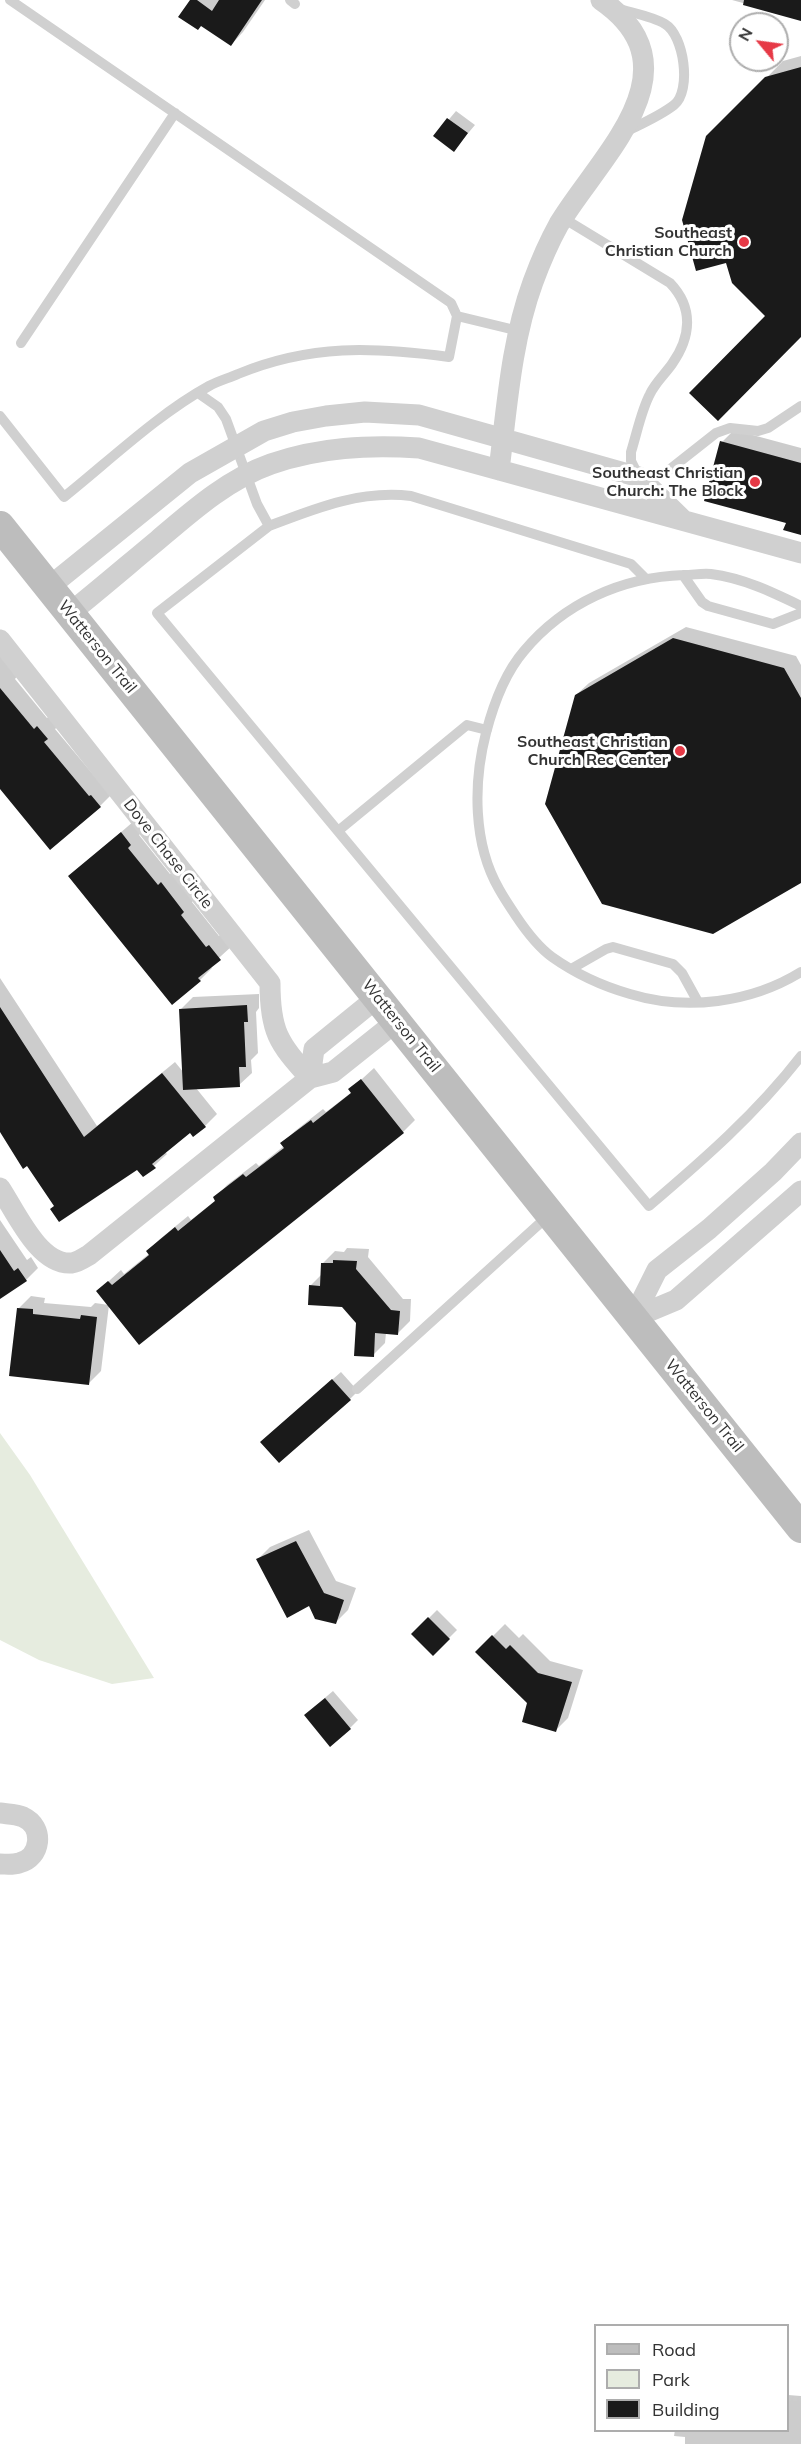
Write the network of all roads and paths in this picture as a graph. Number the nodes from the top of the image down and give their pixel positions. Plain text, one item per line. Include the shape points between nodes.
1 (10, 0) edge
2 (606, 3) edge
3 (176, 114) junction
4 (622, 134) junction
5 (563, 218) junction
6 (457, 316) junction
7 (519, 331) junction
8 (21, 343) dead end
9 (198, 393) junction
10 (801, 406) edge
11 (0, 416) edge
12 (503, 437) junction
13 (237, 445) junction
14 (499, 470) junction
15 (246, 475) junction
16 (639, 477) junction
17 (570, 491) junction
18 (685, 522) junction
19 (0, 526) edge
20 (269, 526) junction
21 (801, 553) edge
22 (683, 575) junction
23 (646, 579) junction
24 (49, 587) junction
25 (801, 606) edge
26 (70, 613) junction
27 (801, 613) edge
28 (0, 640) edge
29 (487, 730) junction
30 (338, 831) junction
31 (571, 969) junction
32 (801, 972) edge
33 (378, 997) junction
34 (698, 1002) junction
35 (397, 1021) junction
36 (801, 1056) edge
37 (309, 1078) junction
38 (801, 1143) edge
39 (0, 1188) edge
40 (801, 1191) edge
41 (551, 1213) junction
42 (633, 1318) junction
43 (357, 1389) dead end
44 (801, 1528) edge
45 (0, 1813) edge
46 (0, 1864) edge

1 - 3 lane
2 - 4 street via 632,29 642,60 639,100
2 - 4 lane via 665,24 675,32 685,82 676,104
3 - 6 lane via 452,303
3 - 8 lane
4 - 5 street
5 - 7 street via 533,281
5 - 16 lane via 670,283 685,305 687,331 683,344 650,393 632,452 631,461
6 - 7 lane
6 - 9 lane via 449,357 361,349 306,353 261,365
7 - 12 street
9 - 11 lane via 64,497
9 - 13 lane via 218,407
10 - 16 lane via 768,428 730,428 716,433 664,474
12 - 13 street via 419,415 365,412 293,422
12 - 14 street
12 - 16 street
13 - 15 lane
13 - 24 street via 190,473
14 - 15 street via 419,448 385,446 310,453
14 - 17 street
15 - 20 lane
15 - 26 street via 196,507
16 - 17 street via 606,488
16 - 18 street
17 - 18 street
18 - 21 street
19 - 24 main road, Watterson Trail
20 - 23 lane via 364,495 411,496 631,564
20 - 30 lane via 157,613
22 - 23 lane
22 - 25 lane via 709,574 739,580
22 - 27 lane via 708,606 773,624
23 - 29 lane via 609,589 552,623 523,652 511,671
24 - 26 main road, Watterson Trail
26 - 33 main road, Watterson Trail
28 - 37 street, Dove Chase Circle via 270,983 271,1019 278,1039
29 - 30 lane via 468,725
29 - 31 lane via 477,795 484,850 498,888 531,938
30 - 36 lane via 649,1206 711,1153
31 - 34 lane via 604,987 638,997
31 - 34 lane via 614,947 673,964
32 - 34 lane via 747,996
33 - 35 main road, Watterson Trail
33 - 37 street via 314,1049
35 - 37 street via 333,1072
35 - 41 main road, Watterson Trail
37 - 39 street via 74,1263 47,1257
38 - 42 street via 709,1229 657,1270
40 - 42 street via 676,1300
41 - 42 main road, Watterson Trail
41 - 43 lane
42 - 44 main road, Watterson Trail
45 - 46 street via 23,1817 39,1835 30,1858

